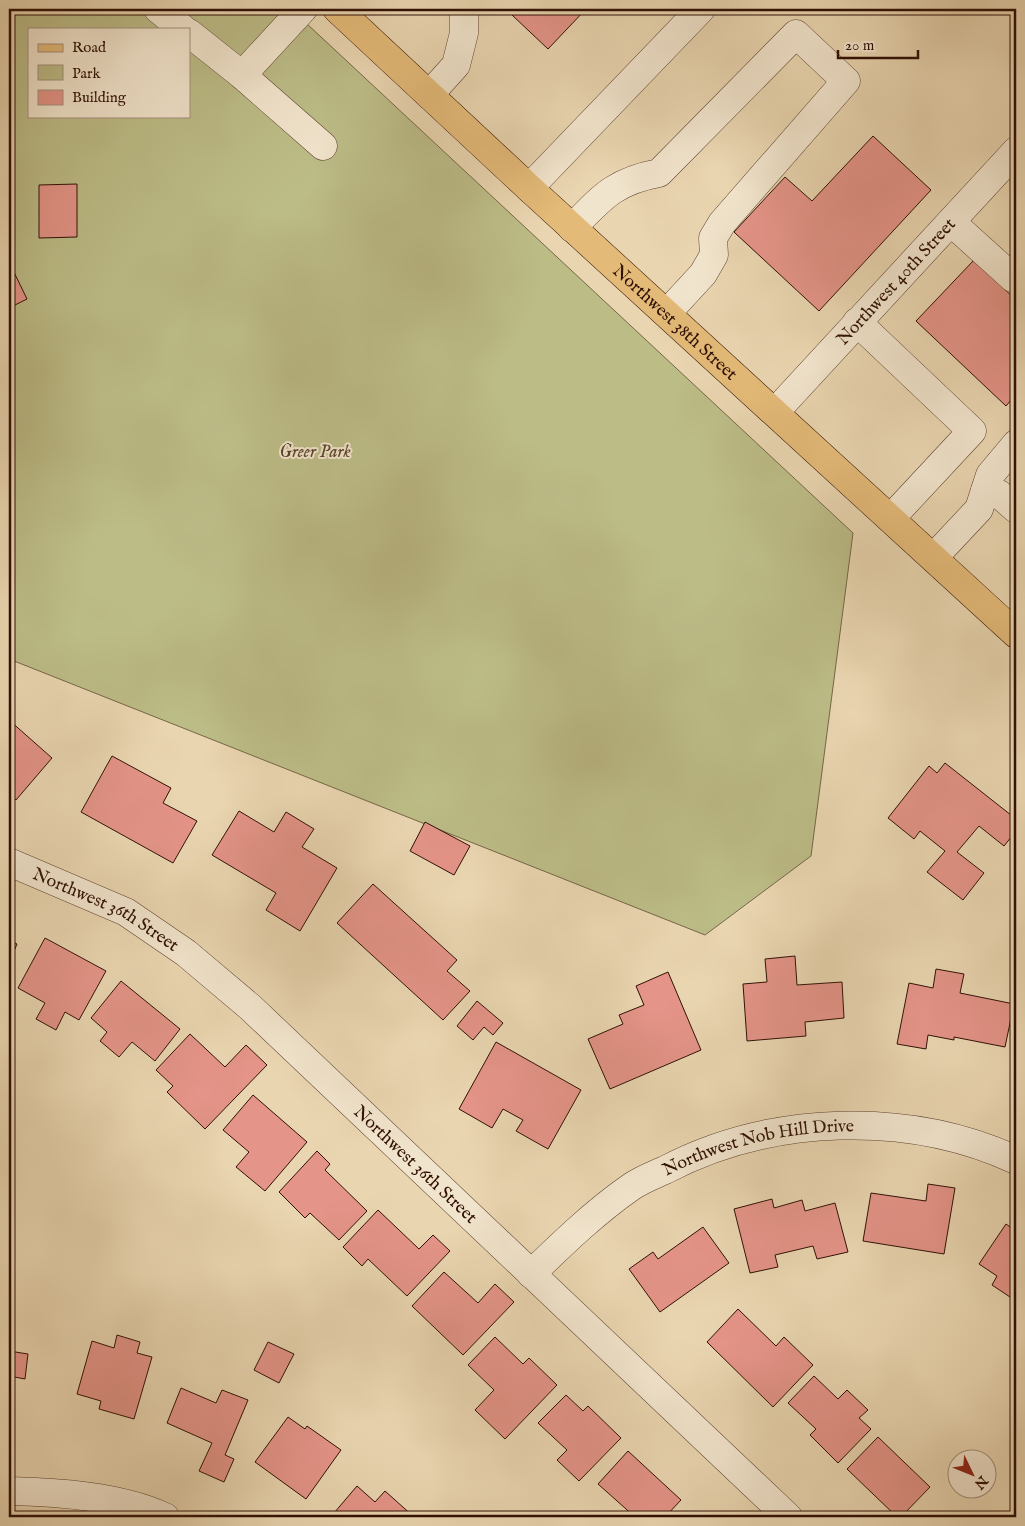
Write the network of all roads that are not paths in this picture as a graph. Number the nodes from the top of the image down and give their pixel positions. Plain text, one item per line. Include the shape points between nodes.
1 (158, 9) edge
2 (303, 9) edge
3 (337, 9) edge
4 (464, 9) edge
5 (701, 9) edge
6 (182, 28) edge
7 (190, 34) edge
8 (242, 74) junction
9 (429, 95) junction
10 (323, 146) dead end
11 (1016, 151) edge
12 (528, 188) junction
13 (951, 222) junction
14 (572, 228) junction
15 (1013, 278) dead end
16 (667, 313) junction
17 (857, 322) junction
18 (775, 412) junction
19 (1016, 444) edge
20 (985, 491) junction
21 (1016, 509) edge
22 (891, 518) junction
23 (934, 558) junction
24 (1014, 629) edge
25 (9, 862) edge
26 (1016, 1160) edge
27 (531, 1274) junction
28 (9, 1491) edge
29 (165, 1517) edge
30 (788, 1517) edge

1 - 6 street
2 - 8 street
3 - 9 main road, Northwest 38th Street
4 - 9 street via 464,33 456,65
5 - 12 street
7 - 8 street
8 - 10 street
9 - 12 main road, Northwest 38th Street
11 - 13 street, Northwest 40th Street
12 - 14 main road, Northwest 38th Street
13 - 15 street
13 - 17 street, Northwest 40th Street
14 - 16 main road, Northwest 38th Street
14 - 16 street via 600,198 618,185 659,173 796,34 846,81 722,223 713,238 714,255 703,274
16 - 18 main road, Northwest 38th Street
17 - 18 street, Northwest 40th Street
17 - 22 street via 972,431
18 - 22 main road, Northwest 38th Street
19 - 20 street via 990,475
20 - 21 street via 1000,494
20 - 23 street via 979,508
22 - 23 main road, Northwest 38th Street
23 - 24 main road, Northwest 38th Street
25 - 27 street, Northwest 36th Street via 126,912 186,953 250,1007
26 - 27 street, Northwest Nob Hill Drive via 986,1146 927,1131 851,1126 769,1133 692,1155 632,1186 574,1233
27 - 30 street, Northwest 36th Street
28 - 29 street via 92,1497

